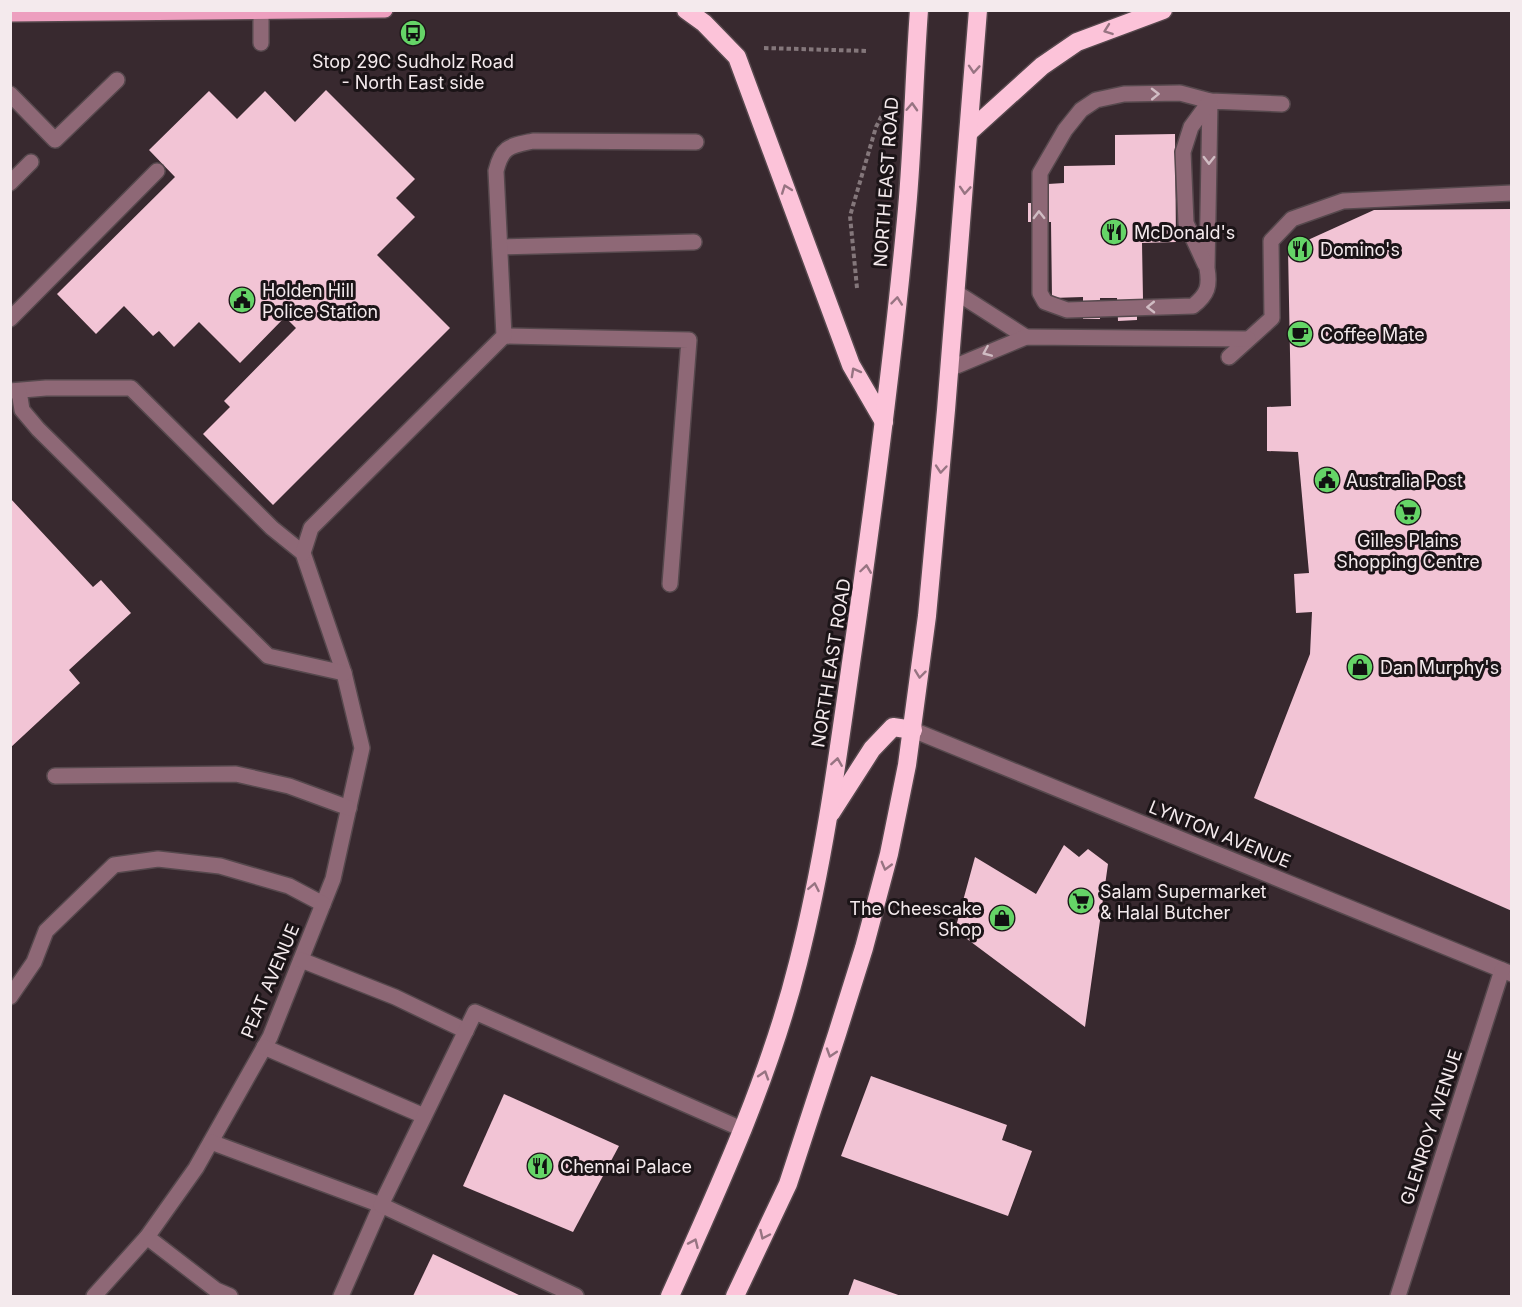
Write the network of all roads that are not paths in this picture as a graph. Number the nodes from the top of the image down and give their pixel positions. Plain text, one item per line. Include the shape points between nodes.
1 (385, 10) edge
2 (686, 10) edge
3 (919, 10) edge
4 (978, 10) edge
5 (1163, 10) edge
6 (261, 12) edge
7 (10, 14) edge
8 (261, 43) dead end
9 (117, 80) dead end
10 (10, 94) edge
11 (1210, 101) junction
12 (1282, 104) dead end
13 (969, 132) junction
14 (696, 142) dead end
15 (32, 162) dead end
16 (157, 171) dead end
17 (10, 183) edge
18 (1512, 193) edge
19 (694, 242) dead end
20 (500, 247) junction
21 (1207, 268) junction
22 (957, 293) junction
23 (10, 319) edge
24 (504, 336) junction
25 (1026, 337) junction
26 (1248, 339) junction
27 (1229, 357) dead end
28 (949, 369) junction
29 (15, 391) edge
30 (884, 422) junction
31 (303, 554) junction
32 (670, 584) dead end
33 (344, 673) junction
34 (914, 730) junction
35 (55, 776) dead end
36 (349, 808) junction
37 (827, 819) junction
38 (323, 904) junction
39 (301, 960) junction
40 (1507, 972) edge
41 (10, 997) edge
42 (466, 1031) junction
43 (264, 1047) junction
44 (424, 1116) junction
45 (744, 1130) junction
46 (211, 1142) junction
47 (381, 1205) junction
48 (147, 1237) junction
49 (94, 1296) edge
50 (230, 1296) edge
51 (340, 1296) edge
52 (576, 1296) edge
53 (670, 1296) edge
54 (735, 1296) edge
55 (1398, 1296) edge

1 - 6 main road
30 -> 2 highway via 851,365 737,57
30 -> 3 highway, NORTH EAST ROAD via 908,205
4 -> 13 highway
5 -> 13 highway via 1077,42 1042,66
6 - 7 main road
6 - 8 street
9 - 10 street via 55,140
11 - 12 street
11 -> 21 street
11 - 21 street via 1191,128 1183,152 1186,223
21 -> 11 street via 1210,285 1193,306 1067,310 1045,302 1040,293 1038,193 1040,173 1065,130 1081,110 1096,100 1124,94 1180,93
13 -> 22 highway
14 - 20 street via 533,141 511,146 500,156 496,171
15 - 17 street
16 - 23 street
18 - 26 street via 1343,201 1292,219 1271,241 1272,318
19 - 20 street
20 - 24 street
22 - 25 street
22 - 28 highway
24 - 31 street via 311,528
24 - 32 street via 689,340
25 - 26 street
25 -> 28 street
26 - 27 street
28 -> 34 highway
29 - 31 street via 131,388
29 - 33 street via 22,410 38,429 268,656
37 -> 30 highway, NORTH EAST ROAD via 866,575
31 - 33 street, PEAT AVENUE
33 - 36 street, PEAT AVENUE via 362,748
34 - 37 highway via 893,727 872,749
34 - 40 street, LYNTON AVENUE
34 -> 54 highway via 889,854 864,948 788,1184
35 - 36 street via 236,774 289,786
36 - 38 street, PEAT AVENUE via 333,879
45 -> 37 highway, NORTH EAST ROAD via 798,963
38 - 39 street, PEAT AVENUE
38 - 41 street via 289,886 220,866 158,859 114,865 46,931 34,962
39 - 42 street via 395,997
39 - 43 street, PEAT AVENUE
40 - 55 street, GLENROY AVENUE
42 - 44 street
42 - 45 street via 476,1012
43 - 44 street
43 - 46 street, PEAT AVENUE
44 - 47 street
53 -> 45 highway, NORTH EAST ROAD
46 - 47 street
46 - 48 street, PEAT AVENUE
47 - 51 street
47 - 52 street
48 - 49 street, PEAT AVENUE
48 - 50 street via 216,1290

